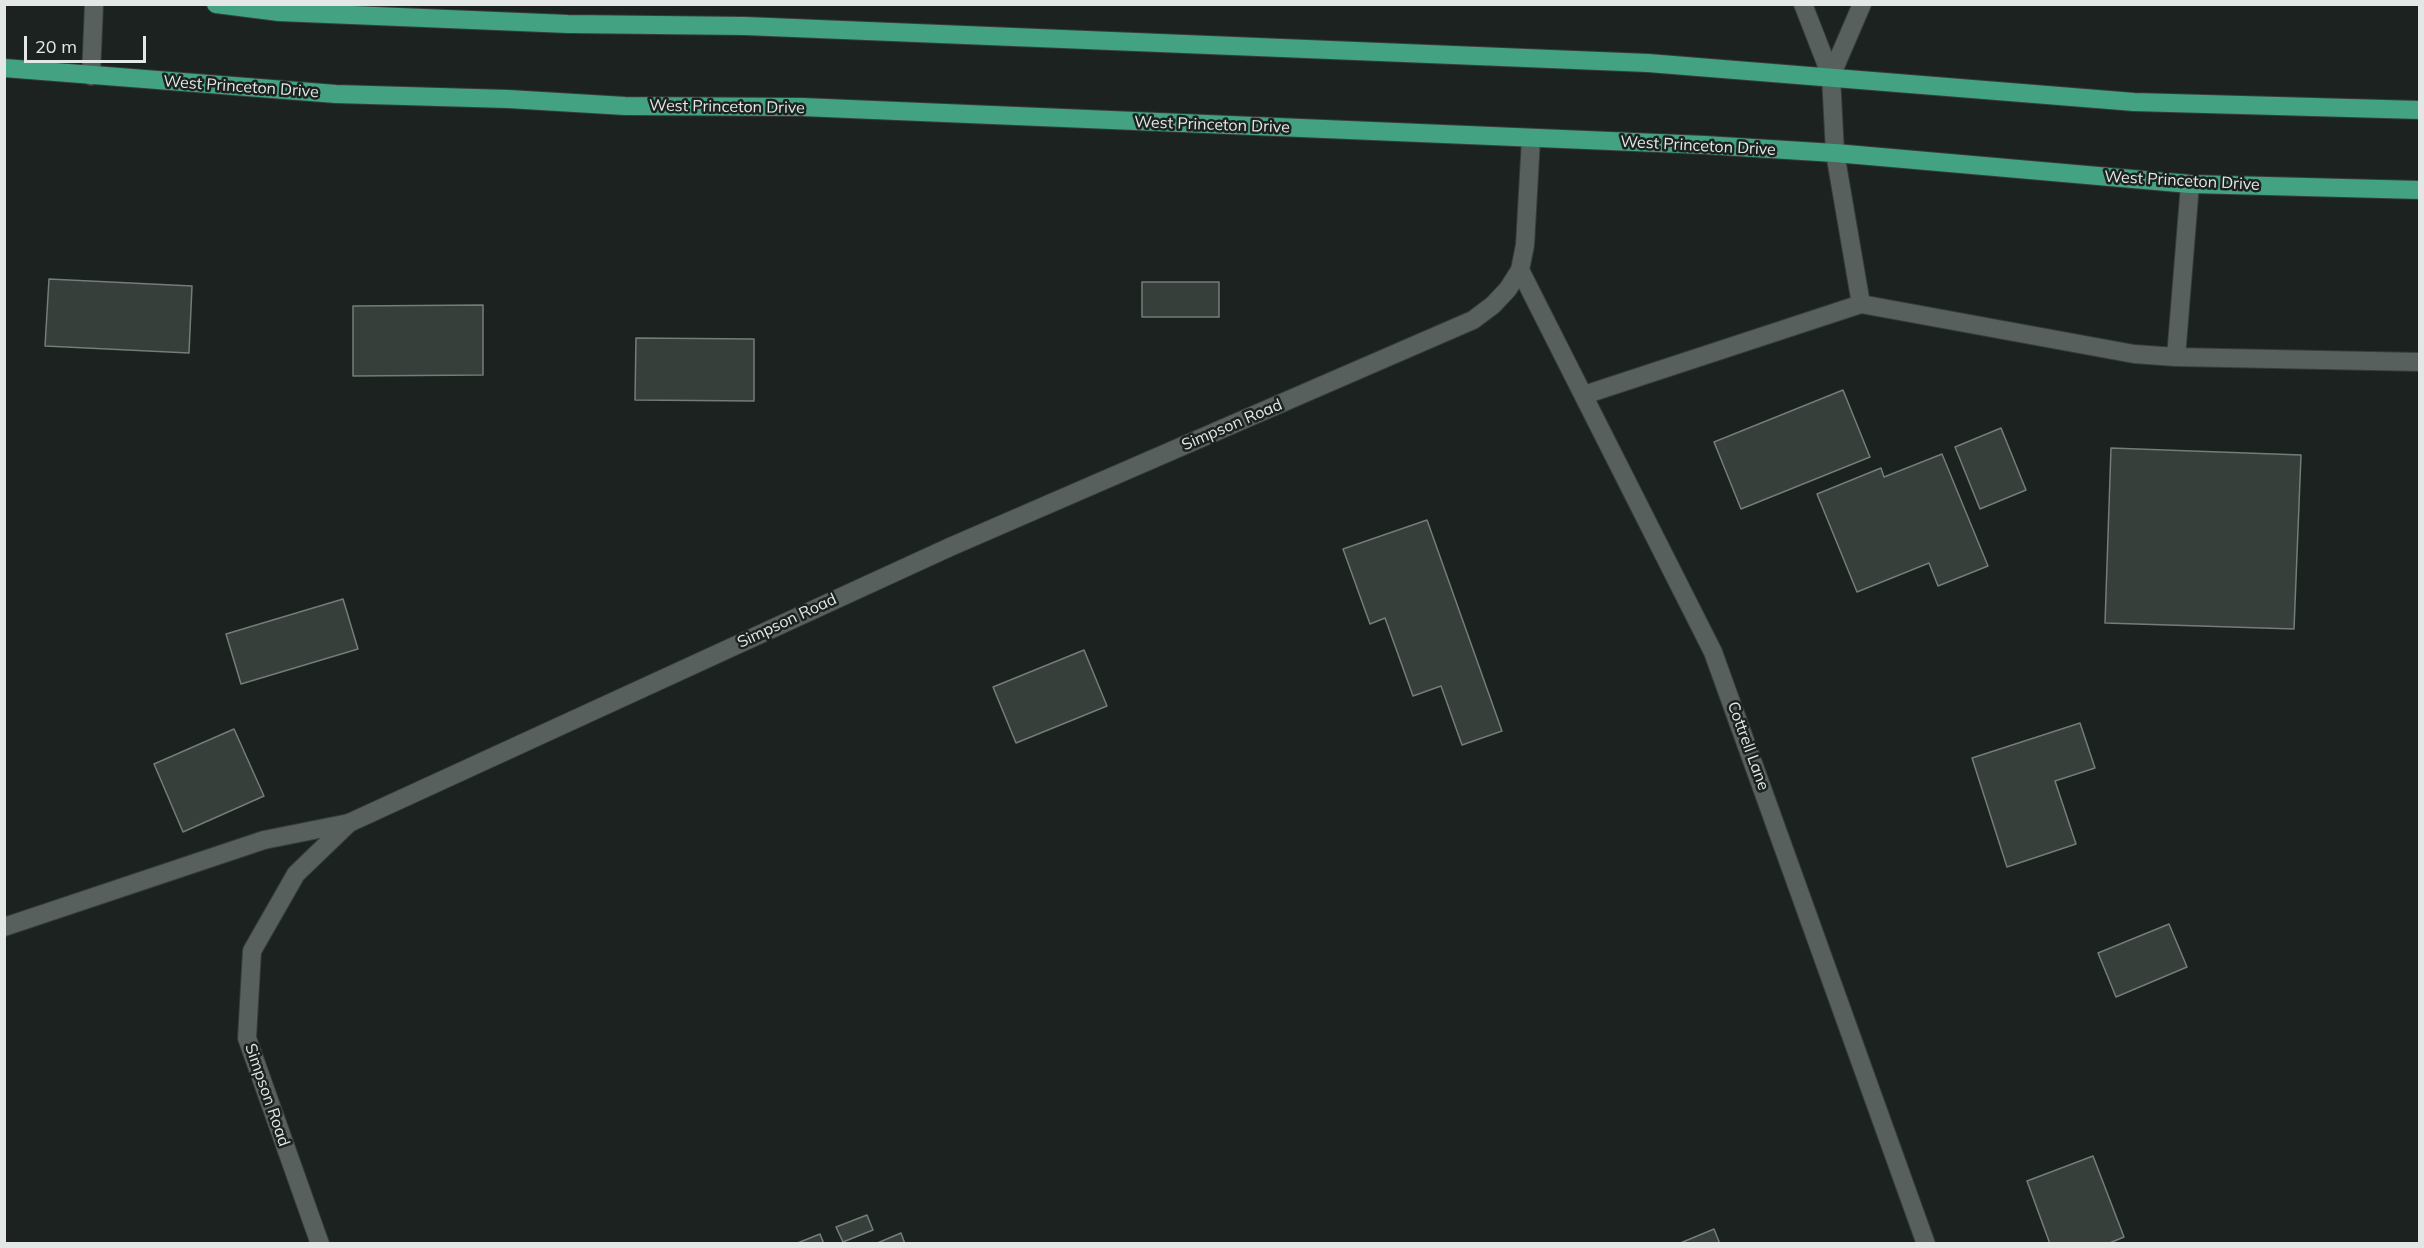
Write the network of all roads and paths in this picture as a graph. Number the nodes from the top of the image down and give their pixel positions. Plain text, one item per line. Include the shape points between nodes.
1 (94, 4) edge
2 (216, 4) edge
3 (1803, 4) edge
4 (1862, 4) edge
5 (4, 68) edge
6 (91, 76) junction
7 (1831, 76) junction
8 (2420, 110) edge
9 (1531, 139) junction
10 (1835, 153) junction
11 (2190, 184) junction
12 (2420, 190) edge
13 (1520, 270) junction
14 (1861, 304) junction
15 (2176, 357) junction
16 (2420, 362) edge
17 (1584, 395) junction
18 (349, 823) junction
19 (4, 927) edge
20 (320, 1244) edge
21 (1926, 1244) edge

1 - 6 street
2 - 7 highway via 279,12 568,24 745,26 1648,63
3 - 7 street
4 - 7 street
5 - 6 highway, West Princeton Drive
6 - 9 highway, West Princeton Drive via 336,94 625,106 802,107
7 - 8 highway via 2134,102
7 - 10 street
9 - 10 highway, West Princeton Drive
9 - 13 street, Simpson Road
10 - 11 highway, West Princeton Drive
10 - 14 street
11 - 12 highway, West Princeton Drive
11 - 15 street
13 - 17 street, Cottrell Lane
13 - 18 street, Simpson Road via 1493,305 1473,320 950,547
14 - 15 street via 2134,354
14 - 17 street
15 - 16 street
17 - 21 street, Cottrell Lane via 1713,652
18 - 19 street via 264,840
18 - 20 street, Simpson Road via 297,874 252,951 247,1038

